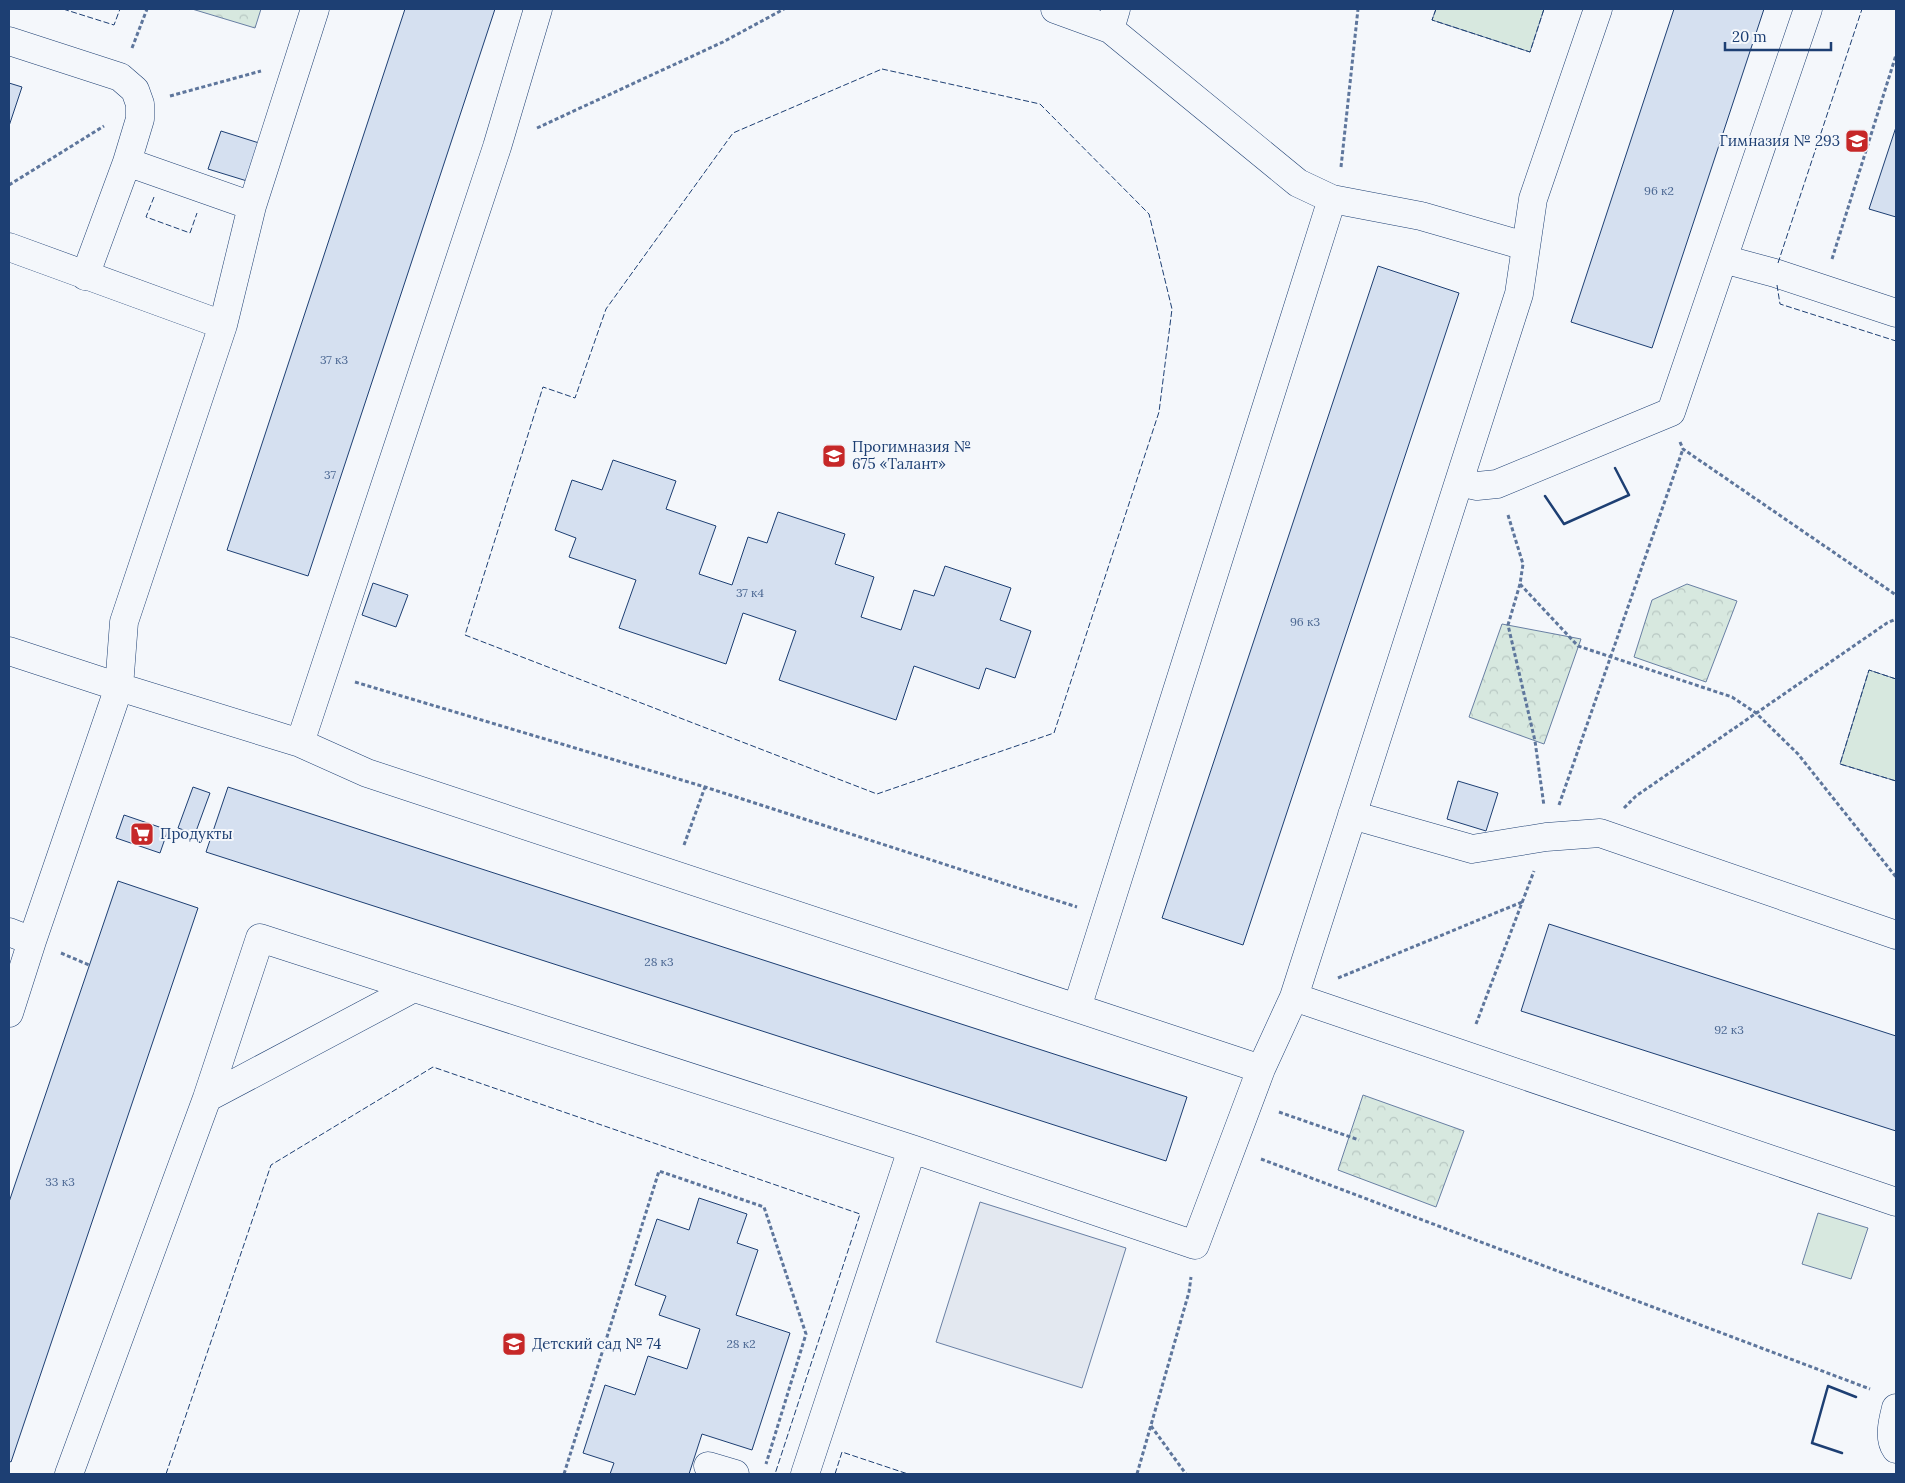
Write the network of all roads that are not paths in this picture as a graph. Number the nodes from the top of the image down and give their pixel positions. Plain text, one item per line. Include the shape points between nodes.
1 (315, 9) edge
2 (538, 9) edge
3 (1055, 9) edge
4 (1598, 9) edge
5 (1808, 9) edge
6 (1113, 19) edge
7 (9, 41) edge
8 (127, 162) junction
9 (1332, 200) junction
10 (252, 206) junction
11 (1525, 246) junction
12 (9, 247) edge
13 (1723, 258) junction
14 (85, 276) junction
15 (1896, 313) edge
16 (223, 325) junction
17 (1459, 482) junction
18 (9, 651) edge
19 (119, 687) junction
20 (300, 743) junction
21 (1352, 815) junction
22 (1896, 935) edge
23 (21, 937) edge
24 (414, 988) junction
25 (1294, 997) junction
26 (1077, 1008) junction
27 (9, 1013) edge
28 (1261, 1069) junction
29 (207, 1098) junction
30 (912, 1149) junction
31 (1896, 1202) edge
32 (1887, 1400) edge
33 (1896, 1449) edge
34 (708, 1466) dead end
35 (69, 1474) edge
36 (735, 1474) edge
37 (805, 1474) edge

1 - 10 lane
2 - 20 lane via 497,147
3 - 6 lane
4 - 11 lane via 1533,199
5 - 13 lane
6 - 9 lane via 1298,183
7 - 8 lane via 120,77 135,90 140,104 140,119
8 - 10 lane
8 - 14 lane
9 - 11 lane via 1421,216
9 - 26 lane
10 - 16 lane
11 - 17 lane via 1519,294
12 - 14 lane
13 - 15 lane
13 - 17 lane via 1672,412 1497,484 1477,486
14 - 16 lane
16 - 19 lane via 124,622
17 - 21 lane
18 - 19 lane
19 - 20 lane
19 - 23 lane
20 - 26 lane via 367,773
21 - 22 lane via 1472,849 1546,836 1600,833
21 - 25 lane
23 - 27 lane
24 - 29 lane
24 - 29 lane via 260,938
24 - 30 lane
25 - 28 lane
25 - 31 lane
26 - 28 lane
28 - 30 lane via 1195,1245
29 - 35 lane
30 - 37 lane
32 - 33 lane via 1893,1419 1892,1443
34 - 36 lane

